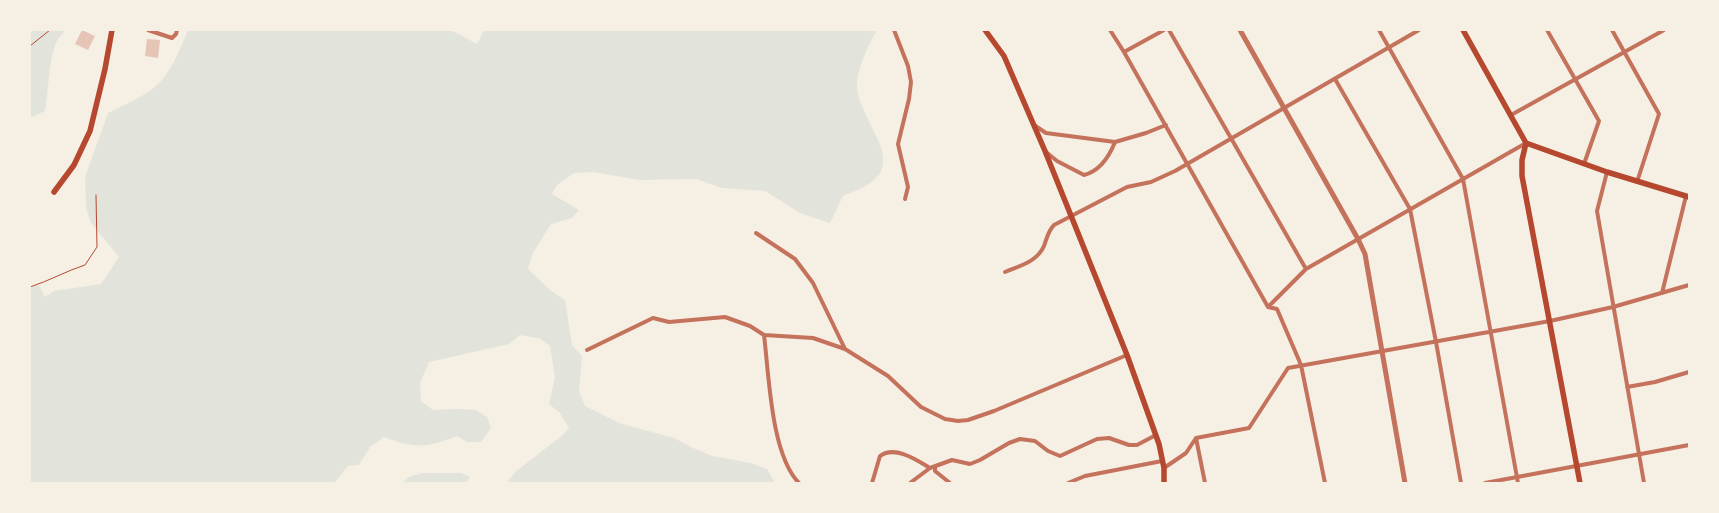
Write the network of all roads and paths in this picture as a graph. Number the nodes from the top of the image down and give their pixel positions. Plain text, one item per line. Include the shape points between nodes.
1 (50, 30) edge
2 (112, 30) edge
3 (148, 30) edge
4 (177, 30) edge
5 (894, 30) edge
6 (985, 30) edge
7 (1110, 30) edge
8 (1164, 30) edge
9 (1169, 30) edge
10 (1240, 30) edge
11 (1379, 30) edge
12 (1419, 30) edge
13 (1463, 30) edge
14 (1547, 30) edge
15 (1612, 30) edge
16 (1664, 30) edge
17 (30, 46) edge
18 (1389, 48) junction
19 (1124, 52) junction
20 (1625, 52) junction
21 (1334, 79) junction
22 (1575, 79) junction
23 (1284, 108) junction
24 (1511, 115) junction
25 (1033, 124) junction
26 (1166, 126) junction
27 (1231, 138) junction
28 (1115, 142) junction
29 (1526, 143) junction
30 (1045, 151) junction
31 (1188, 164) junction
32 (1584, 164) junction
33 (1608, 172) junction
34 (1463, 179) junction
35 (1637, 182) junction
36 (54, 192) dead end
37 (96, 195) dead end
38 (1688, 197) edge
39 (905, 199) dead end
40 (1410, 210) junction
41 (1072, 217) junction
42 (756, 233) dead end
43 (1358, 239) junction
44 (1306, 269) junction
45 (1005, 272) dead end
46 (1689, 285) edge
47 (30, 287) edge
48 (1662, 293) junction
49 (1268, 307) junction
50 (1613, 307) junction
51 (1550, 321) junction
52 (1491, 332) junction
53 (764, 335) junction
54 (1436, 342) junction
55 (845, 349) junction
56 (587, 350) dead end
57 (1382, 352) junction
58 (1127, 355) junction
59 (1301, 364) junction
60 (1689, 372) edge
61 (1627, 387) junction
62 (1156, 435) junction
63 (1196, 438) junction
64 (1689, 445) edge
65 (1638, 455) junction
66 (1162, 461) junction
67 (933, 467) junction
68 (1577, 467) junction
69 (1164, 468) junction
70 (1517, 478) junction
71 (799, 483) edge
72 (872, 483) edge
73 (910, 483) edge
74 (950, 483) edge
75 (1068, 483) edge
76 (1164, 483) edge
77 (1205, 483) edge
78 (1325, 483) edge
79 (1406, 483) edge
80 (1461, 483) edge
81 (1485, 483) edge
82 (1518, 483) edge
83 (1580, 483) edge
84 (1644, 483) edge

1 - 17 path
2 - 36 main road via 90,131 74,165
3 - 4 street via 172,38
5 - 39 street via 911,82 898,144 908,188
6 - 25 main road via 1004,56
7 - 19 street
8 - 19 street
9 - 27 street
10 - 23 street
11 - 18 street
12 - 18 street
13 - 24 main road
14 - 22 street
15 - 20 street
16 - 20 street
18 - 21 street
18 - 34 street
19 - 26 street
20 - 22 street
20 - 35 street via 1659,114
21 - 23 street
21 - 40 street
22 - 24 street
22 - 32 street via 1599,121
23 - 27 street
23 - 43 street
24 - 29 main road
25 - 28 street via 1046,132
25 - 30 main road
26 - 28 street
26 - 31 street
27 - 31 street
27 - 44 street
28 - 30 street via 1103,163 1093,173 1084,175
29 - 32 main road
29 - 34 street
29 - 51 main road via 1522,176
30 - 41 main road
31 - 41 street via 1150,182 1127,187
31 - 49 street
32 - 33 main road
33 - 35 main road
33 - 50 street via 1598,212
34 - 40 street
34 - 52 street
35 - 38 main road
37 - 47 path via 97,247 85,265
38 - 48 street
40 - 43 street
40 - 54 street
41 - 45 street via 1050,229 1042,250 1034,260
41 - 58 main road
42 - 55 street via 795,259 813,283
43 - 44 street
43 - 57 street via 1365,254
44 - 49 street
46 - 48 street
48 - 50 street
49 - 59 street via 1277,309
50 - 51 street
50 - 61 street
51 - 52 street
51 - 68 main road
52 - 54 street
52 - 70 street
53 - 55 street via 812,338
53 - 56 street via 725,317 669,322 653,318
53 - 71 street via 776,434
54 - 57 street
54 - 80 street
55 - 58 street via 888,376 921,407 958,421 994,411
57 - 59 street
57 - 79 street
58 - 62 main road
59 - 63 street via 1288,368 1249,428
59 - 78 street
60 - 61 street
61 - 65 street
62 - 66 main road
62 - 67 street via 1136,445 1109,438 1097,439 1060,456 1035,441 1020,439 970,464 952,460
63 - 69 street via 1186,453
63 - 77 street
64 - 65 street
65 - 68 street
65 - 84 street
66 - 69 main road
66 - 75 street via 1085,476
67 - 72 street via 908,455 883,454
67 - 73 street
67 - 74 street
68 - 70 street
68 - 83 main road
69 - 76 main road
70 - 81 street
70 - 82 street

